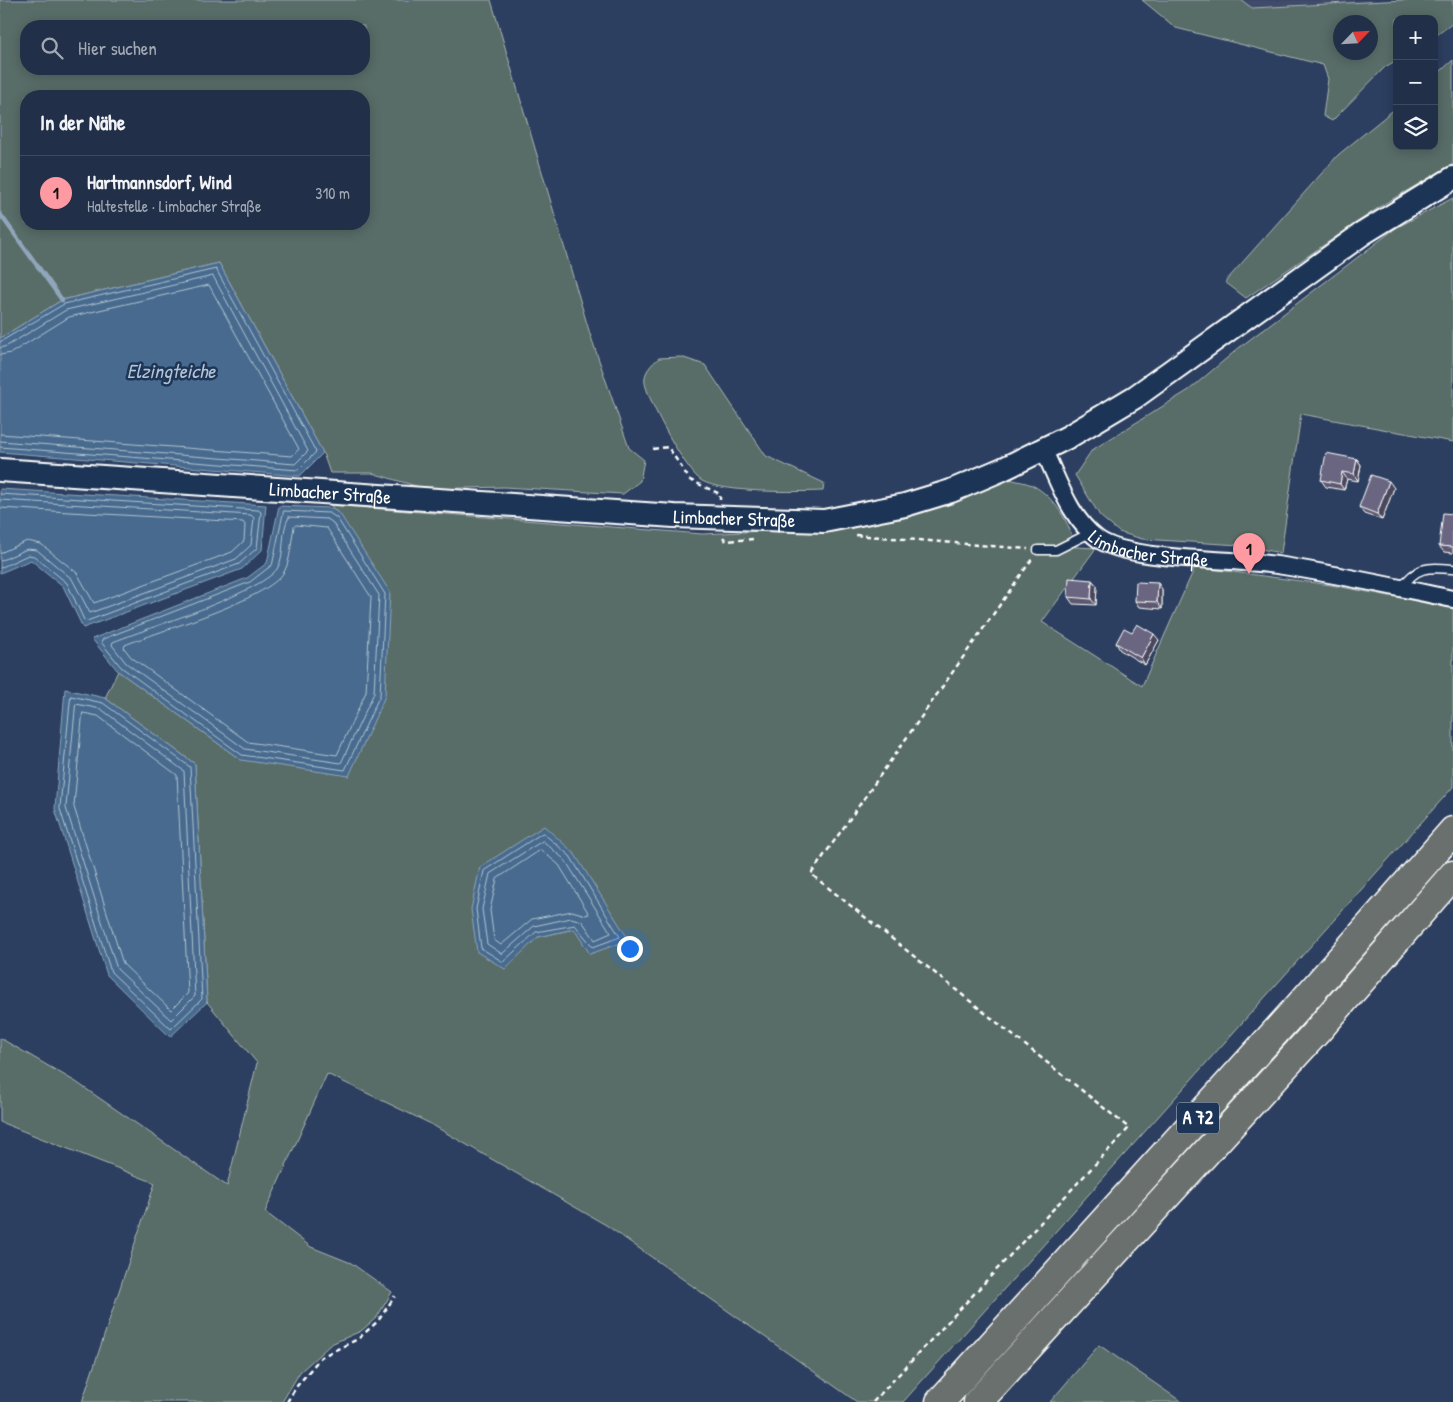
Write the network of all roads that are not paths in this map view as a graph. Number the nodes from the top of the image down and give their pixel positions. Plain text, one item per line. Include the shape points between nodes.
1 (1453, 178) edge
2 (1043, 449) junction
3 (0, 470) edge
4 (1090, 532) junction
5 (1038, 550) road end
6 (1453, 569) edge
7 (1401, 588) junction
8 (1453, 599) edge
9 (1453, 831) edge
10 (1453, 875) edge
11 (940, 1402) edge
12 (978, 1402) edge

1 - 2 main road via 1362,234 1136,397
2 - 3 main road, Limbacher Straße via 950,491 824,521 720,518 326,494
2 - 4 street, Limbacher Straße via 1061,491
4 - 5 lane via 1056,550
4 - 7 street, Limbacher Straße via 1112,546 1150,554 1276,564
6 - 7 lane via 1423,569 1412,573
7 - 8 street, Limbacher Straße
9 - 11 highway, A 72 via 1300,1006
10 - 12 highway, A 72 via 1311,1037

